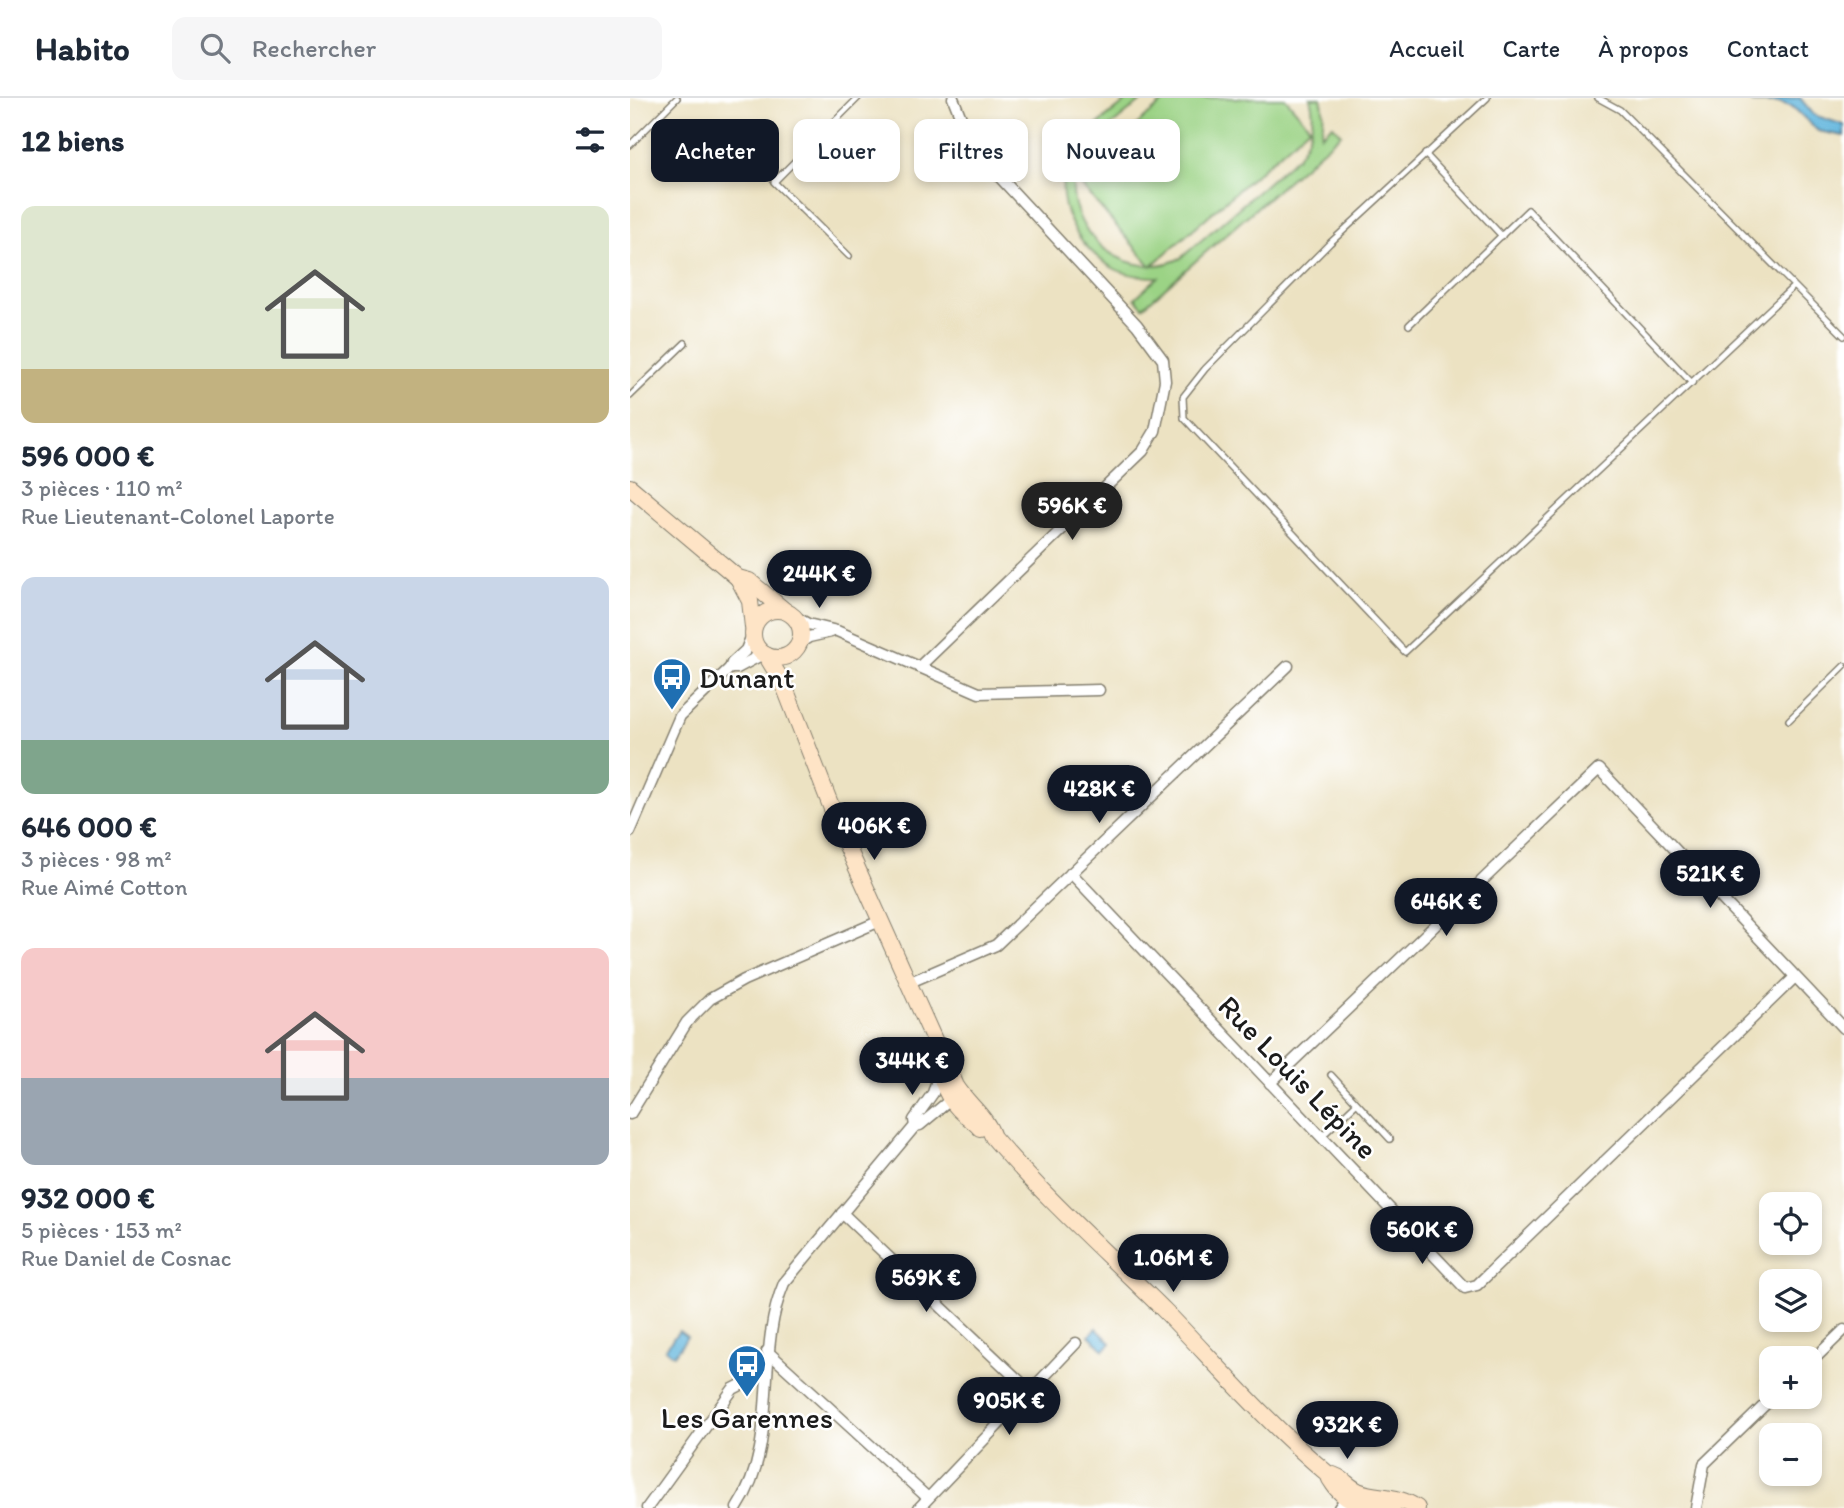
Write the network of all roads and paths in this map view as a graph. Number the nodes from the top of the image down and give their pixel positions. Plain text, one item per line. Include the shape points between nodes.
1 (677, 98) edge
2 (858, 98) edge
3 (953, 98) edge
4 (1487, 98) edge
5 (1598, 98) edge
6 (630, 145) edge
7 (1425, 154) junction
8 (1502, 236) junction
9 (849, 256) dead end
10 (1793, 287) junction
11 (1409, 325) dead end
12 (1844, 336) edge
13 (685, 343) dead end
14 (1692, 383) junction
15 (630, 396) edge
16 (630, 487) edge
17 (738, 578) junction
18 (789, 613) junction
19 (753, 631) junction
20 (837, 631) junction
21 (796, 647) junction
22 (765, 654) junction
23 (1288, 666) dead end
24 (1844, 666) edge
25 (919, 667) junction
26 (730, 668) junction
27 (783, 683) junction
28 (1099, 690) dead end
29 (1789, 720) dead end
30 (630, 832) edge
31 (1071, 873) junction
32 (880, 921) junction
33 (1795, 977) junction
34 (908, 983) junction
35 (1844, 1028) edge
36 (939, 1060) junction
37 (1331, 1075) dead end
38 (1270, 1083) junction
39 (956, 1095) junction
40 (1356, 1104) junction
41 (630, 1114) edge
42 (915, 1126) junction
43 (1321, 1137) junction
44 (1390, 1139) dead end
45 (842, 1213) junction
46 (1844, 1330) edge
47 (1076, 1343) dead end
48 (767, 1351) junction
49 (1822, 1351) edge
50 (766, 1372) junction
51 (1031, 1392) junction
52 (1761, 1409) edge
53 (928, 1498) junction
54 (1358, 1501) edge
55 (647, 1508) edge
56 (737, 1508) edge
57 (919, 1508) edge
58 (1392, 1508) edge
59 (1417, 1508) edge
60 (1696, 1508) edge

1 - 6 lane
2 - 9 lane via 774,182
3 - 25 street via 982,158 1137,325 1163,360 1165,381 1155,430 1143,451
4 - 7 lane
5 - 10 lane via 1620,110
7 - 8 lane
7 - 14 lane via 1330,243 1183,397 1184,418 1405,652
8 - 11 lane
8 - 14 lane via 1528,210
10 - 12 lane
10 - 14 lane
13 - 15 lane
16 - 17 street
17 - 18 street via 749,581
17 - 19 street via 750,601
18 - 19 street via 769,611 757,620
18 - 20 street via 808,624
18 - 21 street via 800,630
19 - 22 street via 754,644
19 - 26 street via 746,650
20 - 21 street via 821,633
20 - 25 street
21 - 22 street via 779,658
21 - 27 street
22 - 26 street
22 - 27 street
23 - 31 street
24 - 29 lane
25 - 28 street via 979,694
26 - 30 street via 680,716
27 - 32 street
31 - 34 street via 996,945
31 - 38 street, Rue Louis Lépine
32 - 34 street
32 - 41 street via 710,999 687,1022
33 - 35 street
33 - 38 street via 1599,769
33 - 43 street, Rue Louis Lépine via 1477,1285 1465,1288
34 - 36 street
36 - 39 street via 948,1060
36 - 42 street via 933,1093 914,1119
37 - 40 lane
38 - 43 street, Rue Louis Lépine
39 - 42 street
39 - 54 street via 983,1132 993,1137 1052,1203 1277,1428 1328,1474 1335,1475
40 - 43 lane
40 - 44 lane
42 - 45 street
45 - 48 street via 784,1283 776,1300
45 - 51 street
46 - 49 street
47 - 51 street
48 - 50 street
48 - 53 street
50 - 55 street via 733,1389
50 - 56 street via 757,1456
51 - 53 street
52 - 60 street via 1704,1464
53 - 57 street
54 - 58 street
54 - 59 street via 1391,1497

